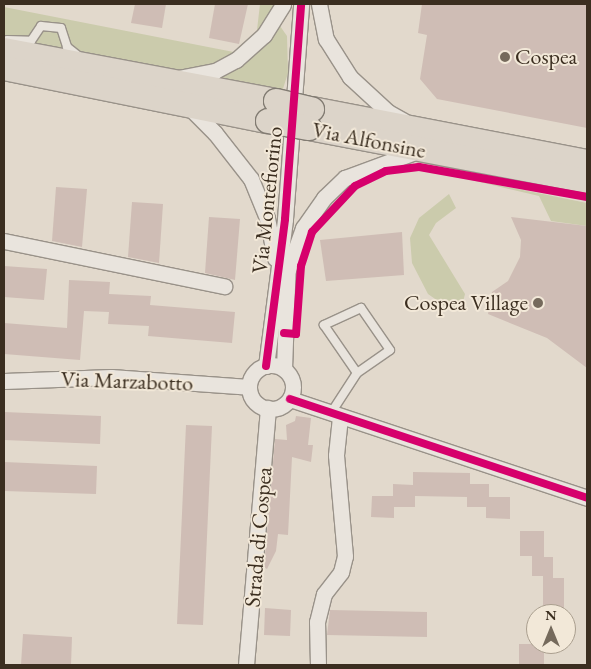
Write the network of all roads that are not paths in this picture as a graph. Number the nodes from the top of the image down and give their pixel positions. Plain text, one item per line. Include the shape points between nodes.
1 (283, 4) edge
2 (301, 4) edge
3 (305, 4) edge
4 (318, 4) edge
5 (300, 37) junction
6 (4, 43) edge
7 (4, 50) edge
8 (4, 68) edge
9 (93, 68) junction
10 (153, 79) junction
11 (187, 105) junction
12 (272, 111) junction
13 (420, 140) junction
14 (587, 162) edge
15 (587, 181) edge
16 (4, 241) edge
17 (283, 269) junction
18 (224, 286) dead end
19 (266, 366) junction
20 (284, 369) junction
21 (357, 373) junction
22 (4, 381) edge
23 (250, 386) junction
24 (290, 399) junction
25 (268, 408) junction
26 (336, 414) junction
27 (587, 498) edge
28 (246, 665) edge
29 (318, 665) edge

1 - 10 street via 264,35 236,60 215,71
2 - 5 street, Via Montefiorino
3 - 5 street, Via Montefiorino
4 - 13 street via 326,39 350,77
5 - 17 street, Via Montefiorino
6 - 9 lane via 8,39 30,41 41,26 61,28 67,47
7 - 9 main road, Via Alfonsine
8 - 11 main road, Via Alfonsine
9 - 10 main road, Via Alfonsine
10 - 12 main road, Via Alfonsine
11 - 12 main road, Via Alfonsine
11 - 17 street via 215,133 251,179
12 - 13 main road, Via Alfonsine, bridge
13 - 14 main road, Via Alfonsine
13 - 15 main road, Via Alfonsine
13 - 17 street via 346,178 324,198 303,228
16 - 18 street
17 - 19 street, Via Montefiorino
17 - 20 street, Via Montefiorino
19 - 20 street
19 - 23 street via 256,371
20 - 24 street, Via Montefiorino via 293,386
21 - 21 lane via 390,350 361,308 324,325
21 - 26 lane
22 - 23 street, Via Marzabotto via 111,377
23 - 25 street via 257,403
24 - 25 street via 281,407
24 - 26 street
25 - 28 street, Strada di Cospea
26 - 27 street
26 - 29 street via 336,455 346,556 341,572 324,594 317,622

